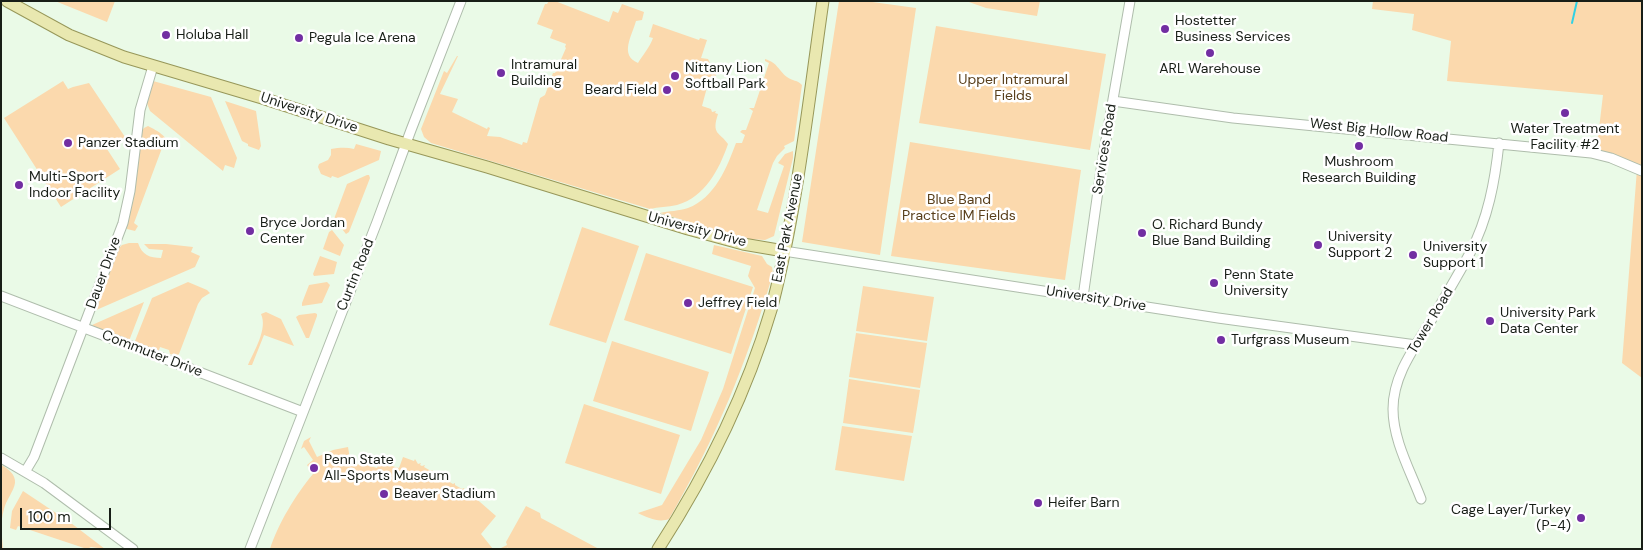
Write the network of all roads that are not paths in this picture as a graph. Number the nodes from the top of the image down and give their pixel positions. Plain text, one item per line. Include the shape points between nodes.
1 (6, 1) edge
2 (461, 1) edge
3 (823, 1) edge
4 (1130, 1) edge
5 (153, 66) junction
6 (1113, 101) junction
7 (1499, 143) junction
8 (406, 144) junction
9 (1642, 171) edge
10 (784, 250) junction
11 (1, 296) edge
12 (1083, 297) junction
13 (84, 328) junction
14 (1416, 346) junction
15 (303, 412) junction
16 (1, 458) edge
17 (25, 472) junction
18 (1421, 499) dead end
19 (133, 549) edge
20 (250, 549) edge
21 (658, 549) edge

1 - 5 main road, University Drive via 69,35
2 - 8 street, Curtin Road
3 - 10 main road, East Park Avenue via 803,151
4 - 6 street, Services Road
5 - 8 main road, University Drive
5 - 13 street, Dauer Drive via 140,110 123,223
6 - 7 street, West Big Hollow Road via 1233,118
6 - 12 street, Services Road
7 - 9 street, West Big Hollow Road via 1591,153
7 - 14 street, Tower Road via 1494,183 1478,237
8 - 10 main road, University Drive via 688,229 743,244
8 - 15 street, Curtin Road
10 - 12 street, University Drive
10 - 21 main road, East Park Avenue via 770,312 734,408 706,469
11 - 13 street, Commuter Drive
12 - 14 street, University Drive
13 - 15 street, Commuter Drive
13 - 17 street, Dauer Drive
14 - 18 street, Tower Road via 1397,381 1393,409 1395,432
15 - 20 street, Curtin Road
16 - 17 street
17 - 19 street

